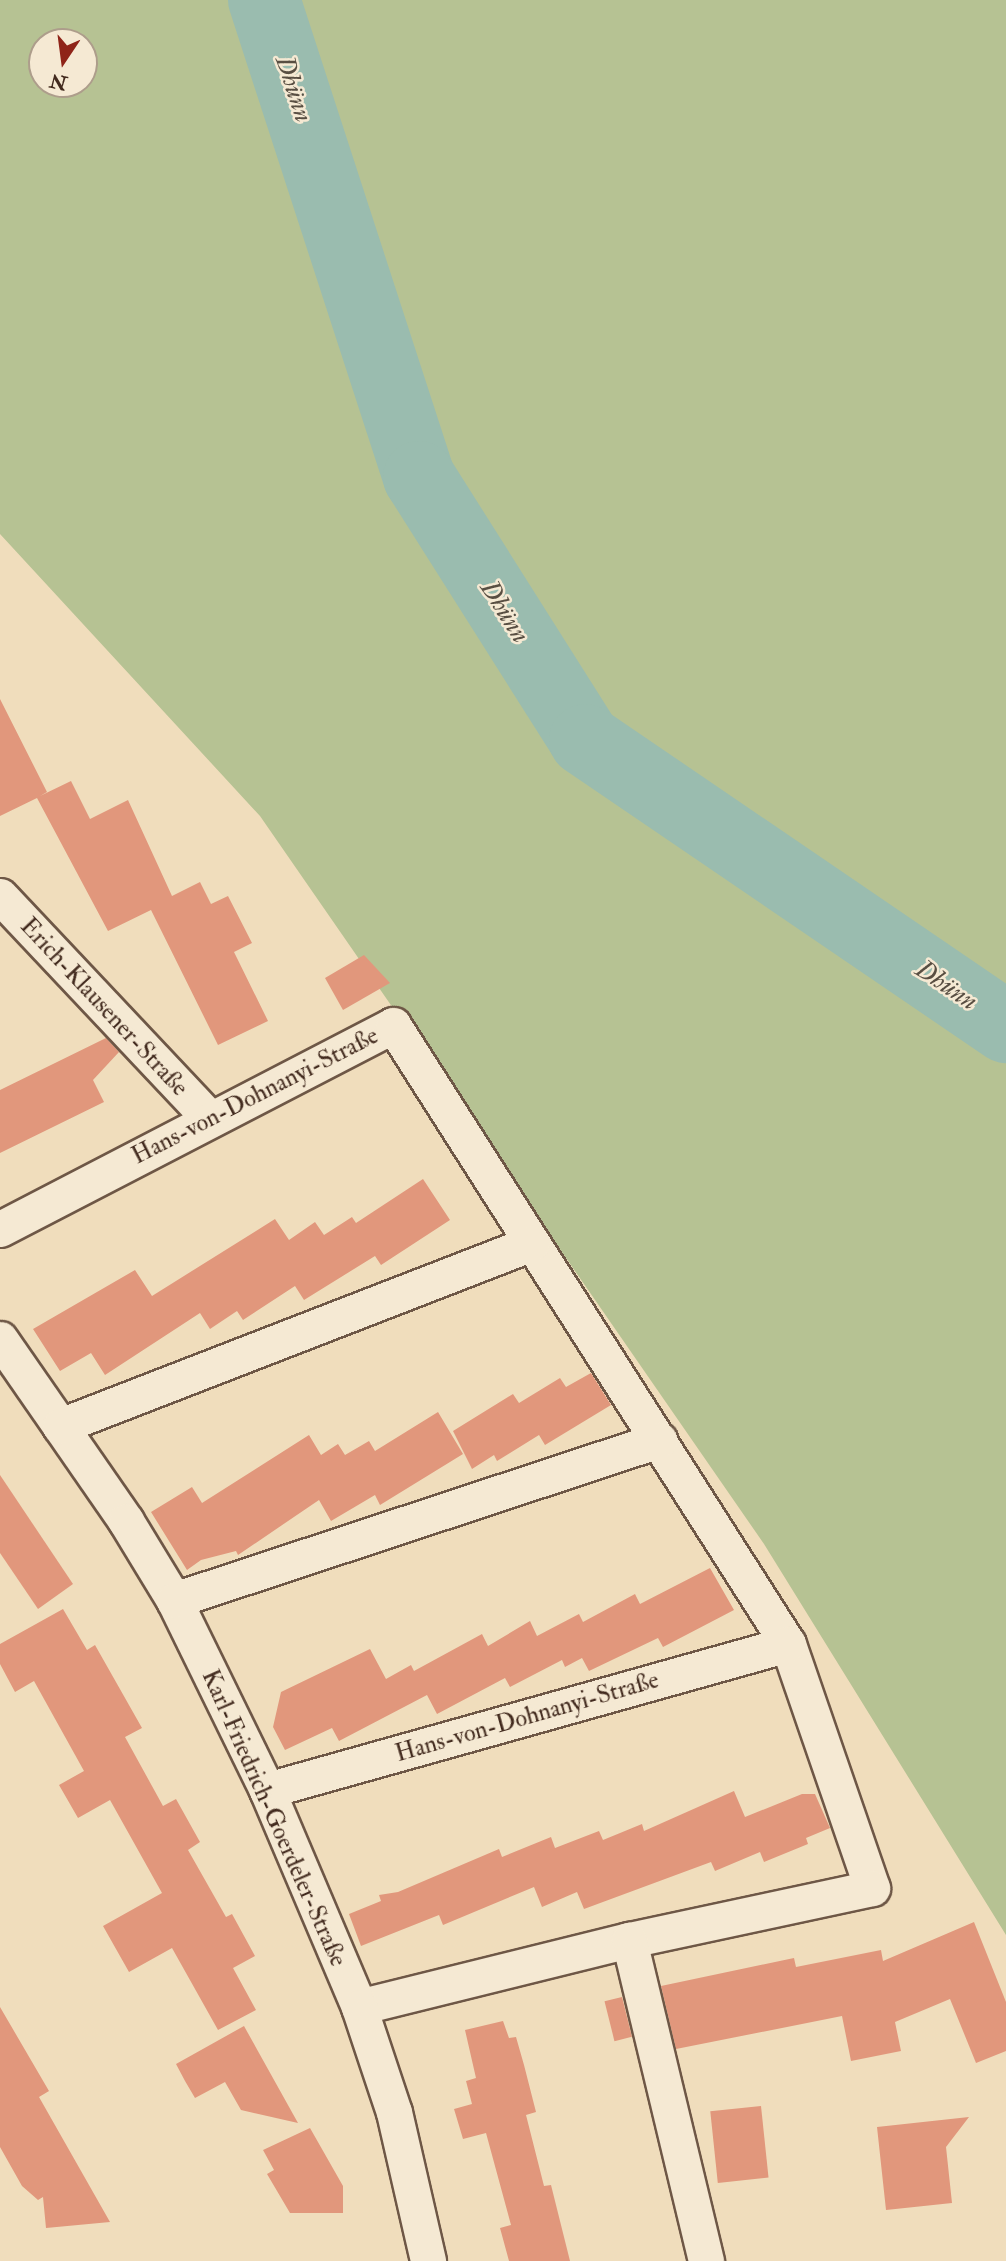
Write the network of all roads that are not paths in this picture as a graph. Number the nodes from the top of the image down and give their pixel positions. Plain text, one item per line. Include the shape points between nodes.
1 (0, 896) edge
2 (209, 1118) junction
3 (0, 1229) edge
4 (532, 1243) junction
5 (0, 1339) edge
6 (60, 1426) junction
7 (659, 1440) junction
8 (174, 1601) junction
9 (788, 1644) junction
10 (267, 1790) junction
11 (629, 1940) junction
12 (359, 2007) junction
13 (428, 2261) edge
14 (706, 2261) edge

1 - 2 street, Erich-Klausener-Straße
2 - 3 street, Hans-von-Dohnanyi-Straße
2 - 4 street, Hans-von-Dohnanyi-Straße via 393,1025
4 - 6 street
4 - 7 street, Hans-von-Dohnanyi-Straße
5 - 6 street, Karl-Friedrich-Goerdeler-Straße
6 - 8 street, Karl-Friedrich-Goerdeler-Straße
7 - 8 street
7 - 9 street, Hans-von-Dohnanyi-Straße
8 - 10 street, Karl-Friedrich-Goerdeler-Straße
9 - 10 street, Hans-von-Dohnanyi-Straße
9 - 11 street, Hans-von-Dohnanyi-Straße via 872,1888
10 - 12 street, Karl-Friedrich-Goerdeler-Straße
11 - 12 street, Hans-von-Dohnanyi-Straße
11 - 14 street
12 - 13 street, Karl-Friedrich-Goerdeler-Straße via 394,2112

